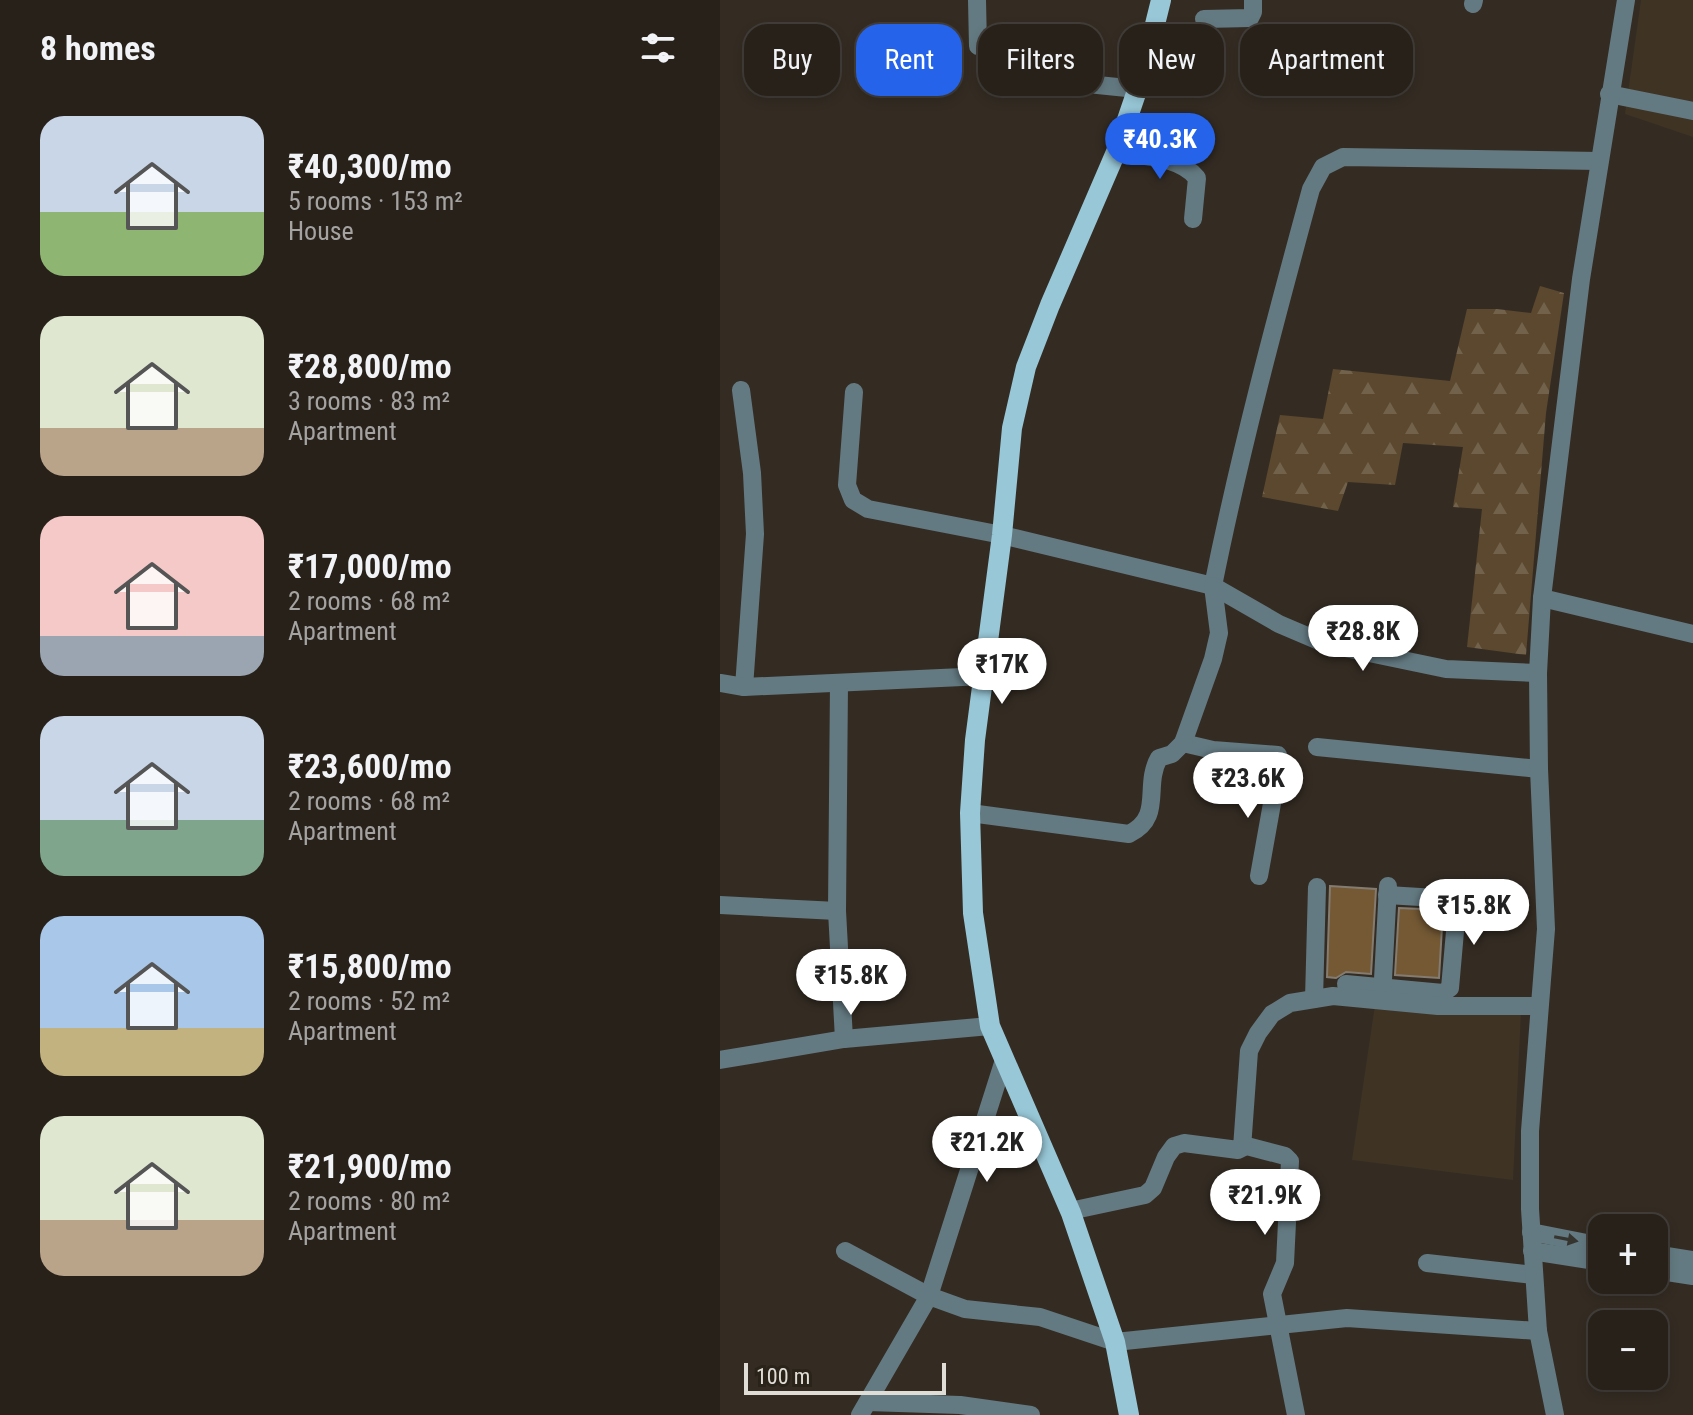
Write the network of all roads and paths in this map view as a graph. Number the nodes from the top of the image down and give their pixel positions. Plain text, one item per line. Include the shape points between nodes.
1 (977, 0) edge
2 (1161, 0) edge
3 (1253, 0) edge
4 (1626, 0) edge
5 (1204, 19) dead end
6 (1155, 24) edge
7 (978, 46) dead end
8 (1609, 94) junction
9 (1135, 96) edge
10 (1693, 111) edge
11 (1116, 152) junction
12 (1599, 161) junction
13 (1193, 219) dead end
14 (741, 390) dead end
15 (854, 392) dead end
16 (1002, 535) junction
17 (1213, 586) junction
18 (1542, 598) junction
19 (1693, 634) edge
20 (1538, 673) junction
21 (984, 676) junction
22 (720, 683) edge
23 (839, 683) junction
24 (744, 687) junction
25 (1183, 743) junction
26 (1317, 747) dead end
27 (1539, 769) junction
28 (970, 813) junction
29 (1259, 876) dead end
30 (1317, 887) dead end
31 (720, 905) edge
32 (837, 911) junction
33 (1346, 984) dead end
34 (1382, 994) junction
35 (1314, 999) junction
36 (1539, 1006) junction
37 (990, 1026) junction
38 (844, 1039) junction
39 (720, 1060) edge
40 (1004, 1060) junction
41 (1243, 1145) junction
42 (1070, 1211) junction
43 (1531, 1232) junction
44 (1588, 1243) edge
45 (845, 1251) dead end
46 (1532, 1251) junction
47 (1668, 1256) edge
48 (1588, 1260) edge
49 (1693, 1260) edge
50 (1427, 1263) dead end
51 (1668, 1272) edge
52 (1534, 1275) junction
53 (1693, 1276) edge
54 (929, 1296) junction
55 (1280, 1325) junction
56 (1538, 1331) junction
57 (1115, 1342) junction
58 (864, 1408) edge
59 (959, 1410) edge
60 (1031, 1415) edge
61 (1129, 1415) edge
62 (1296, 1415) edge
63 (1555, 1415) edge

1 - 7 street
2 - 6 main road
3 - 5 street via 1250,18
4 - 8 street
8 - 10 street
8 - 12 street
9 - 11 main road
11 - 13 street via 1179,163 1190,170 1197,178
11 - 16 main road via 1026,367 1012,428
12 - 17 street via 1343,157 1323,167 1311,189 1259,383
12 - 18 street
14 - 24 street via 755,534
15 - 16 street via 847,485 853,500 868,509
16 - 17 street
16 - 21 main road
17 - 20 street via 1326,644 1446,669
17 - 25 street via 1219,633
18 - 19 street
18 - 20 street
20 - 27 street
21 - 23 street
21 - 28 main road
22 - 24 street
23 - 24 street
23 - 32 street
25 - 28 street via 1153,768 1148,820 1129,834
25 - 29 street via 1278,755
26 - 27 street
27 - 36 street via 1546,929
28 - 37 main road via 973,913
30 - 35 street
31 - 32 street
32 - 38 street
33 - 34 street
34 - 34 street via 1388,890 1453,899 1457,909 1450,988 1443,993
34 - 35 street
34 - 36 street via 1438,1006
35 - 41 street via 1290,1003 1272,1014 1253,1042
36 - 43 street via 1530,1131
37 - 38 street
37 - 40 main road
38 - 39 street
40 - 42 main road
40 - 54 street
41 - 42 street via 1238,1150 1174,1146 1145,1195
41 - 55 street via 1290,1161 1285,1263 1272,1294
42 - 57 main road
43 -> 44 street
43 - 46 street
45 - 54 street
46 - 48 street
46 - 52 street
47 - 49 street
50 - 52 street
51 - 53 street
52 - 56 street
54 - 57 street via 965,1309 1040,1317
54 - 58 street
55 - 56 street via 1347,1318
55 - 57 street
55 - 62 street
56 - 63 street
57 - 61 main road
58 - 59 street
59 - 60 street

